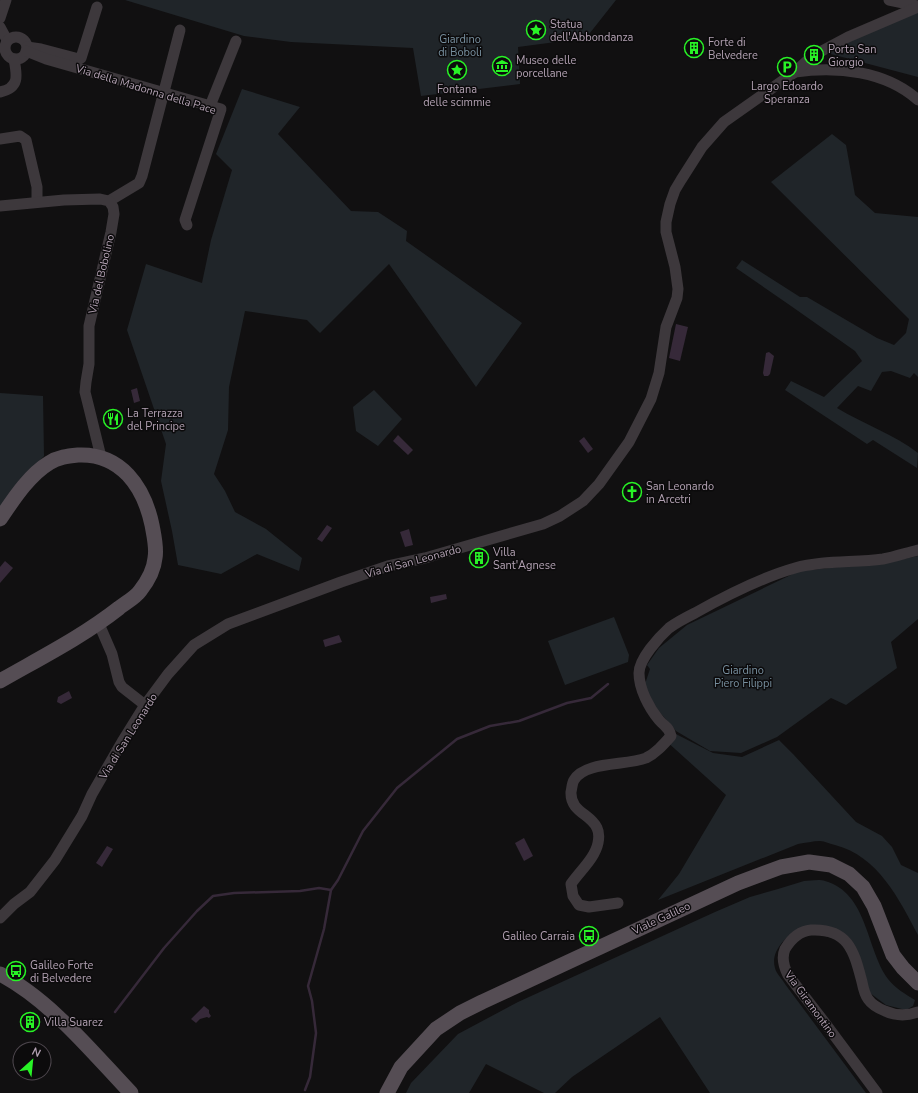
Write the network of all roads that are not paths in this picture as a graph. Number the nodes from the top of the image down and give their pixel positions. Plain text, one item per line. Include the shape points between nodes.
1 (6, 0) edge
2 (889, 0) edge
3 (97, 7) dead end
4 (918, 7) edge
5 (0, 18) edge
6 (0, 27) edge
7 (180, 30) dead end
8 (7, 40) junction
9 (236, 41) dead end
10 (27, 49) junction
11 (14, 59) junction
12 (796, 72) junction
13 (0, 92) edge
14 (164, 94) junction
15 (918, 100) edge
16 (210, 106) junction
17 (0, 139) edge
18 (109, 201) junction
19 (36, 202) junction
20 (0, 206) edge
21 (187, 225) dead end
22 (101, 457) junction
23 (0, 519) edge
24 (918, 550) edge
25 (99, 624) junction
26 (0, 681) edge
27 (145, 705) junction
28 (618, 903) dead end
29 (0, 918) edge
30 (0, 974) edge
31 (918, 982) edge
32 (918, 1012) edge
33 (130, 1093) edge
34 (387, 1093) edge
35 (876, 1093) edge

1 - 5 street
2 - 4 street
3 - 10 street, Via della Madonna della Pace via 82,58 41,49
4 - 12 street, Via di San Leonardo via 848,37 814,55
6 - 8 street
7 - 14 street
8 - 10 street, Via della Madonna della Pace via 19,37 25,41
8 - 11 street via 4,49 7,55
9 - 16 street
10 - 11 street via 23,56
10 - 14 street, Via della Madonna della Pace via 46,59
11 - 13 street via 17,76 14,84 6,91
12 - 15 street via 833,69 864,74 903,88
12 - 27 street, Via di San Leonardo via 724,122 702,147 675,190 667,213 666,232 678,289 676,305 666,327 659,373 651,399 629,442 599,484 583,501 543,524 426,558 388,566 228,624 194,645
14 - 16 street, Via della Madonna della Pace
14 - 18 street via 139,183
16 - 21 street, Via della Madonna della Pace via 221,109 185,220
17 - 19 street via 20,136 26,140 37,187
18 - 19 street via 100,199
18 - 22 street, Via del Bobolino via 114,214 89,326 85,392
19 - 20 street
22 - 23 main road via 66,456 50,462 18,493
22 - 25 main road via 116,464 130,476 142,495 155,538 155,558 139,593
24 - 28 street via 883,558 815,564 754,582 670,627 656,640 639,672 640,682 645,698 659,720 670,730 671,736 657,751 645,758 608,766 595,766 586,770 574,780 572,787 574,805 597,827 598,833 595,850 571,884 573,896 579,905 589,907
25 - 26 main road
25 - 27 street via 112,654 119,682
27 - 29 street, Via di San Leonardo via 55,860 30,892
30 - 33 main road via 24,988 45,1005
31 - 34 main road, Viale Galileo via 902,968 893,955 874,906 863,887 849,874 831,865 809,862 781,867 738,883 460,1014 436,1029 402,1067
32 - 35 street, Via Giramontino via 907,1015 890,1014 868,999 855,954 843,938 835,933 826,930 804,931 795,936 784,950 784,967 788,975

